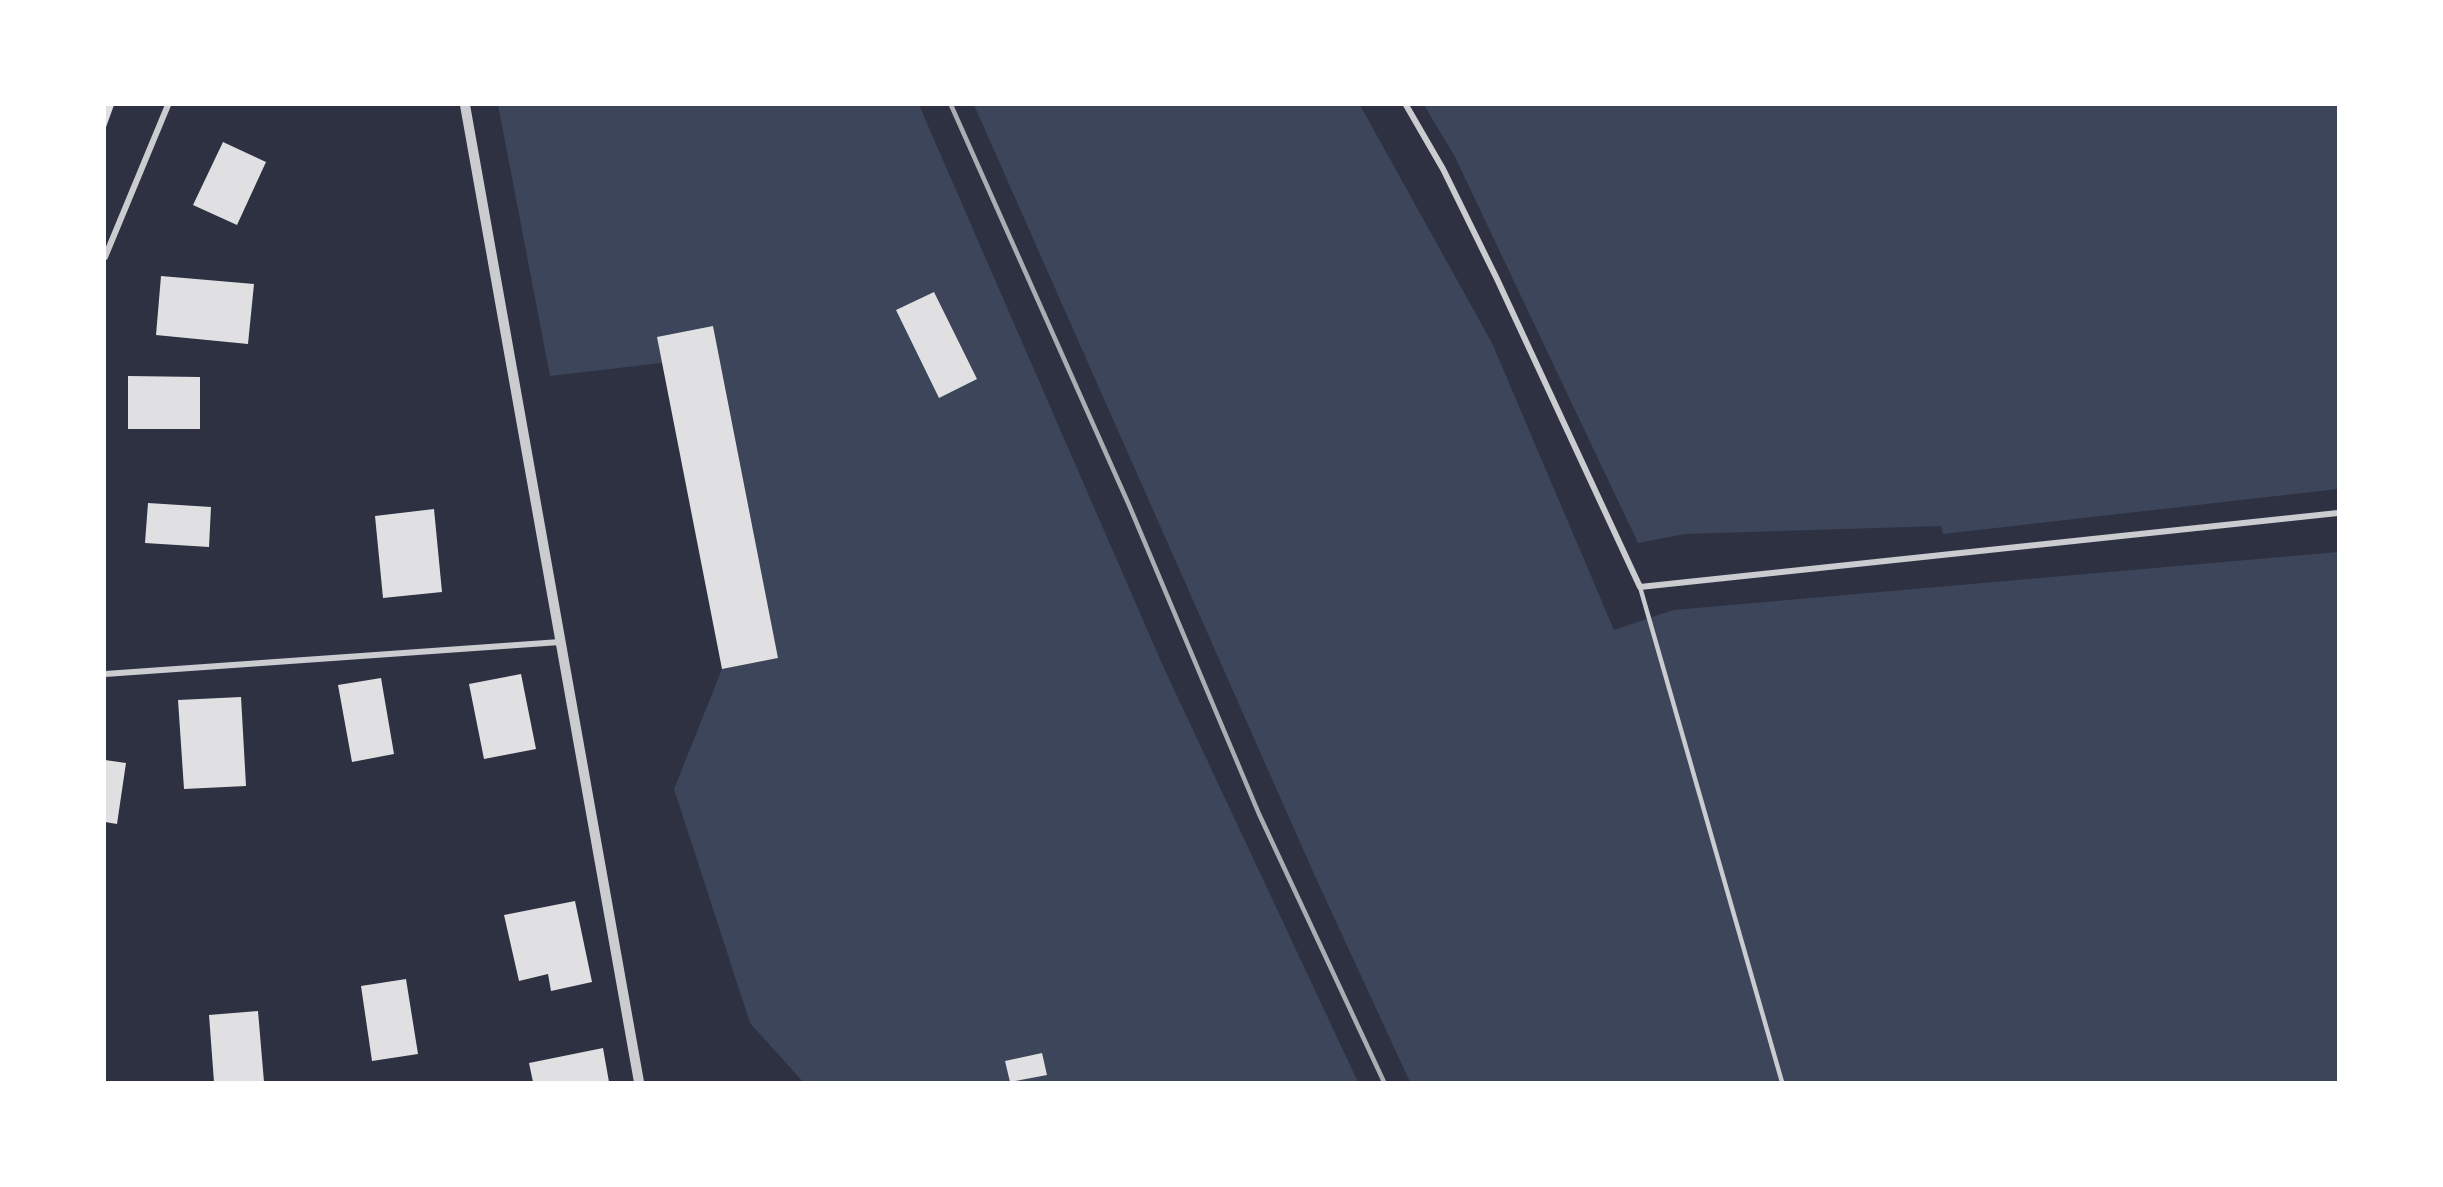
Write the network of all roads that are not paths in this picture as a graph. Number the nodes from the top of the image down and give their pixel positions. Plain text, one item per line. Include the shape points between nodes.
1 (168, 105) edge
2 (465, 105) edge
3 (1406, 105) edge
4 (105, 257) edge
5 (2338, 513) edge
6 (1640, 587) junction
7 (560, 642) junction
8 (105, 674) edge
9 (639, 1082) edge
10 (1782, 1082) edge

1 - 4 street
2 - 7 street
3 - 6 street via 1443,169
5 - 6 street
6 - 10 lane
7 - 8 street
7 - 9 street

